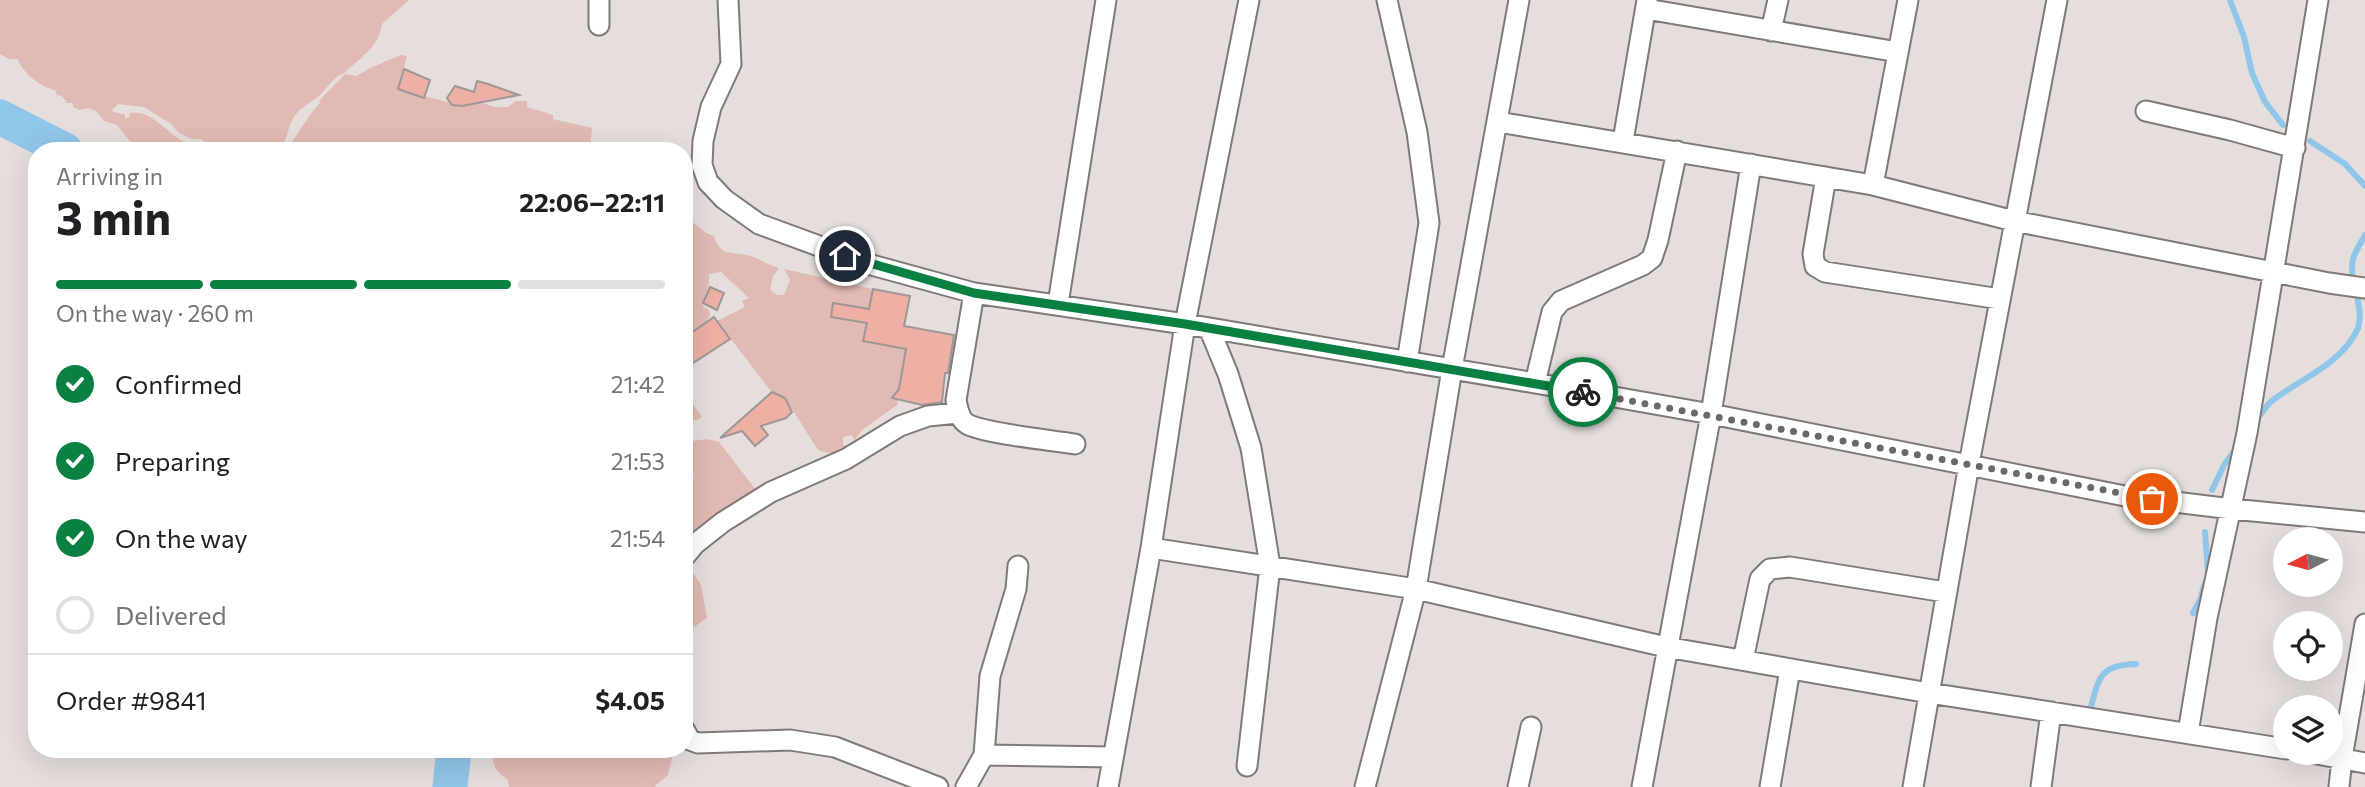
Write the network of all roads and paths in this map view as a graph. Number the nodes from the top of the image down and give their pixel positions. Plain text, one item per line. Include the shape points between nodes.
1 (599, 0) edge
2 (728, 0) edge
3 (1106, 0) edge
4 (1249, 0) edge
5 (1387, 0) edge
6 (1519, 0) edge
7 (1777, 0) edge
8 (1908, 0) edge
9 (2057, 0) edge
10 (2318, 0) edge
11 (1646, 5) edge
12 (599, 26) dead end
13 (1772, 31) junction
14 (1898, 52) junction
15 (2146, 111) dead end
16 (1498, 122) junction
17 (1623, 141) junction
18 (2295, 144) junction
19 (1677, 151) junction
20 (1751, 164) junction
21 (1826, 177) junction
22 (1873, 185) junction
23 (2014, 221) junction
24 (2274, 271) junction
25 (2365, 288) edge
26 (974, 293) junction
27 (2000, 299) junction
28 (1058, 304) junction
29 (1185, 324) junction
30 (1209, 328) junction
31 (1407, 362) junction
32 (1452, 369) junction
33 (1535, 383) junction
34 (958, 413) junction
35 (1710, 414) junction
36 (1075, 444) dead end
37 (1969, 464) junction
38 (2232, 509) junction
39 (2365, 522) edge
40 (693, 546) edge
41 (1151, 548) junction
42 (1018, 566) dead end
43 (1270, 566) junction
44 (1416, 589) junction
45 (1945, 592) junction
46 (2365, 624) edge
47 (1666, 647) junction
48 (1743, 660) junction
49 (1790, 669) junction
50 (1929, 693) junction
51 (2051, 712) junction
52 (1531, 727) dead end
53 (2188, 733) junction
54 (693, 741) edge
55 (2273, 747) edge
56 (2343, 752) edge
57 (984, 755) junction
58 (1113, 757) junction
59 (2343, 758) edge
60 (2365, 763) edge
61 (2341, 765) edge
62 (1247, 766) dead end
63 (938, 787) edge
64 (966, 787) edge
65 (1108, 787) edge
66 (1365, 787) edge
67 (1518, 787) edge
68 (1642, 787) edge
69 (1770, 787) edge
70 (1913, 787) edge
71 (2041, 787) edge
72 (2339, 787) edge

1 - 12 street
2 - 26 street via 731,64 711,107 703,141 702,165 708,182 759,224 868,264
3 - 28 street
4 - 29 street
5 - 31 street via 1417,132 1429,223
6 - 16 street
7 - 13 street
8 - 14 street
9 - 23 street
10 - 18 street
11 - 13 street
11 - 17 street
13 - 14 street
14 - 22 street
15 - 18 street
16 - 17 street
16 - 32 street
17 - 19 street
18 - 24 street
19 - 20 street
19 - 33 street via 1652,257 1561,301 1552,312
20 - 21 street
20 - 35 street
21 - 22 street
21 - 27 street via 1815,266 1825,272
22 - 23 street
23 - 24 street
23 - 27 street
24 - 25 street
24 - 38 street
26 - 28 street
26 - 34 street via 956,400
27 - 37 street
28 - 29 street
29 - 30 street
29 - 41 street
30 - 31 street
30 - 43 street via 1251,448
31 - 32 street
32 - 33 street
32 - 44 street
33 - 35 street
34 - 36 street via 966,423 981,428
34 - 40 street via 928,416 900,426 846,459 771,492
35 - 37 street
35 - 47 street
37 - 38 street via 2125,496
37 - 45 street
38 - 39 street
38 - 53 street via 2207,618
41 - 43 street
41 - 58 street
42 - 57 street via 1016,589 990,676
43 - 44 street
43 - 62 street
44 - 47 street
44 - 66 street
45 - 48 street via 1790,567 1770,569 1760,579
45 - 50 street
46 - 56 street
47 - 48 street
47 - 68 street
48 - 49 street
49 - 50 street
49 - 69 street
50 - 51 street
50 - 70 street
51 - 53 street
51 - 71 street
52 - 67 street
53 - 55 street
54 - 63 street via 790,740 835,747
57 - 58 street
57 - 64 street
58 - 65 street
59 - 60 street
61 - 72 street

